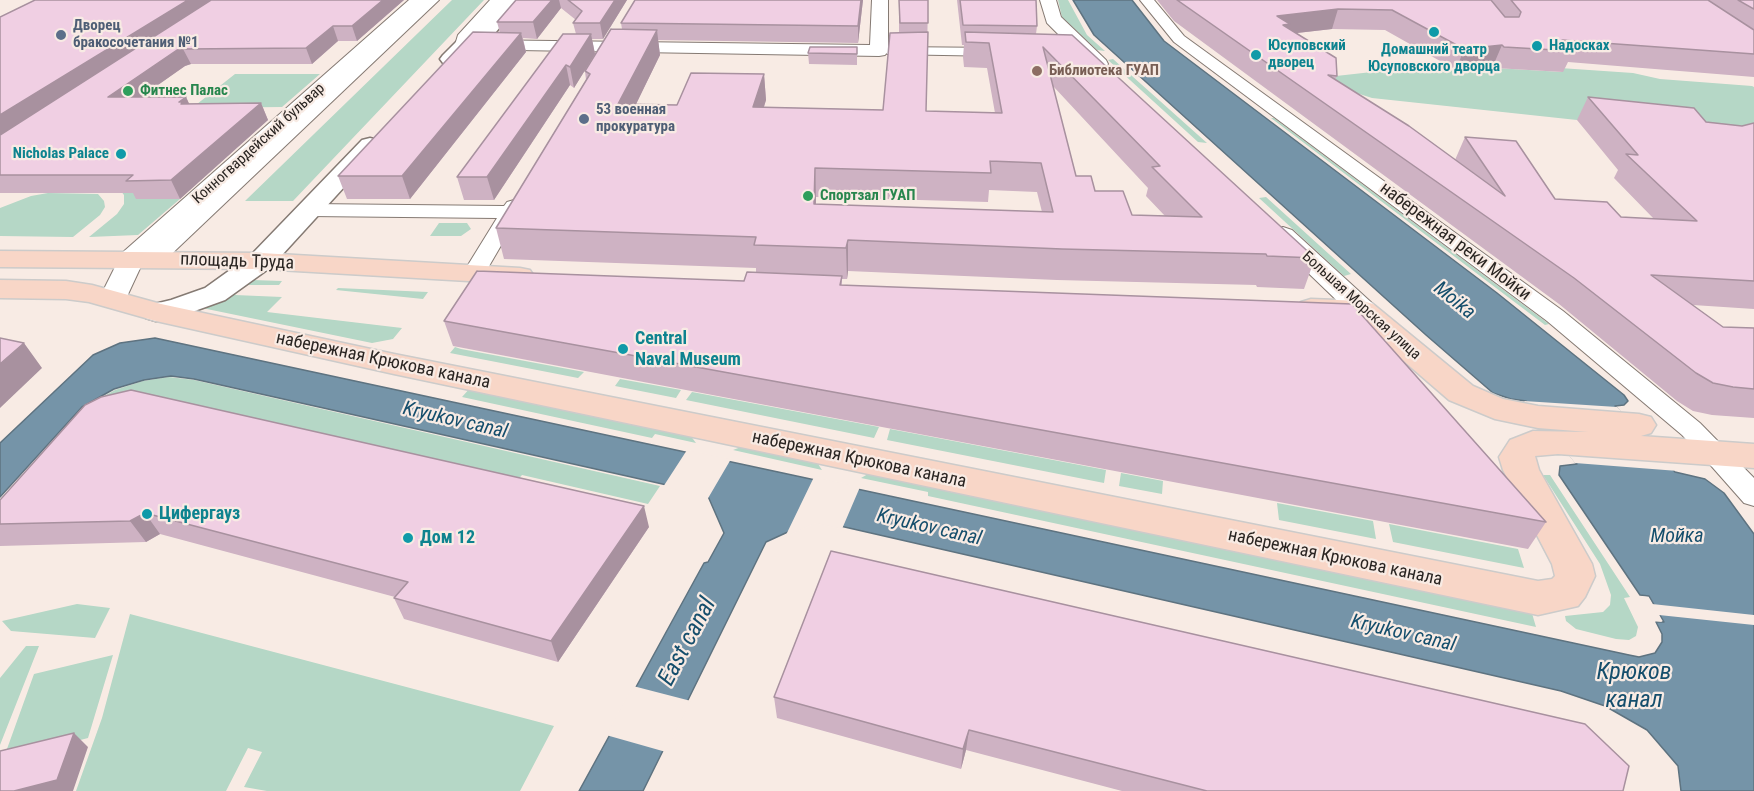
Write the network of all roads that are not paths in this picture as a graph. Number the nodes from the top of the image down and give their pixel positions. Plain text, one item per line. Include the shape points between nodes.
1 (419, 0) edge
2 (432, 0) edge
3 (499, 0) edge
4 (515, 0) edge
5 (880, 0) edge
6 (1048, 0) edge
7 (1148, 0) edge
8 (612, 40) junction
9 (464, 45) junction
10 (879, 51) junction
11 (1011, 52) edge
12 (599, 63) edge
13 (440, 70) edge
14 (1112, 76) edge
15 (384, 130) edge
16 (522, 192) edge
17 (310, 210) junction
18 (510, 212) junction
19 (1264, 218) edge
20 (0, 259) edge
21 (142, 259) junction
22 (261, 261) junction
23 (474, 273) junction
24 (548, 278) edge
25 (0, 289) edge
26 (113, 299) junction
27 (1284, 307) edge
28 (1363, 310) junction
29 (156, 312) junction
30 (1537, 425) junction
31 (1691, 429) junction
32 (1754, 434) edge
33 (1646, 437) junction
34 (1716, 453) junction
35 (1754, 456) edge
36 (1754, 496) edge

1 - 21 street, Конногвардейский бульвар
2 - 21 street, Конногвардейский бульвар
3 - 9 street via 467,35
4 - 9 main road via 483,35
5 - 10 street
6 - 14 street via 1053,20 1078,53
7 - 31 street, набережная реки Мойки via 1179,39 1555,315
8 - 9 street
8 - 10 street
8 - 12 street
9 - 13 main road
10 - 11 street
15 - 17 main road
16 - 18 street
17 - 18 street
17 - 22 main road
18 - 23 street
19 - 28 street, Большая Морская улица
20 - 21 main road, площадь Труда
21 - 22 main road, площадь Труда
21 - 26 street, Конногвардейский бульвар
22 - 23 main road, площадь Труда
22 - 29 main road via 215,294
23 - 24 main road, площадь Труда
25 - 26 main road via 66,290
26 - 29 main road
27 - 28 main road
28 - 30 main road, Большая Морская улица via 1461,393
29 - 30 main road, набережная Крюкова канала via 1538,598 1563,594 1574,581 1574,570 1521,470 1518,457 1522,448 1533,443
30 - 33 main road
31 - 32 main road
31 - 33 main road
31 - 34 street, набережная реки Мойки
33 - 34 main road
34 - 35 main road
34 - 36 street, набережная реки Мойки

